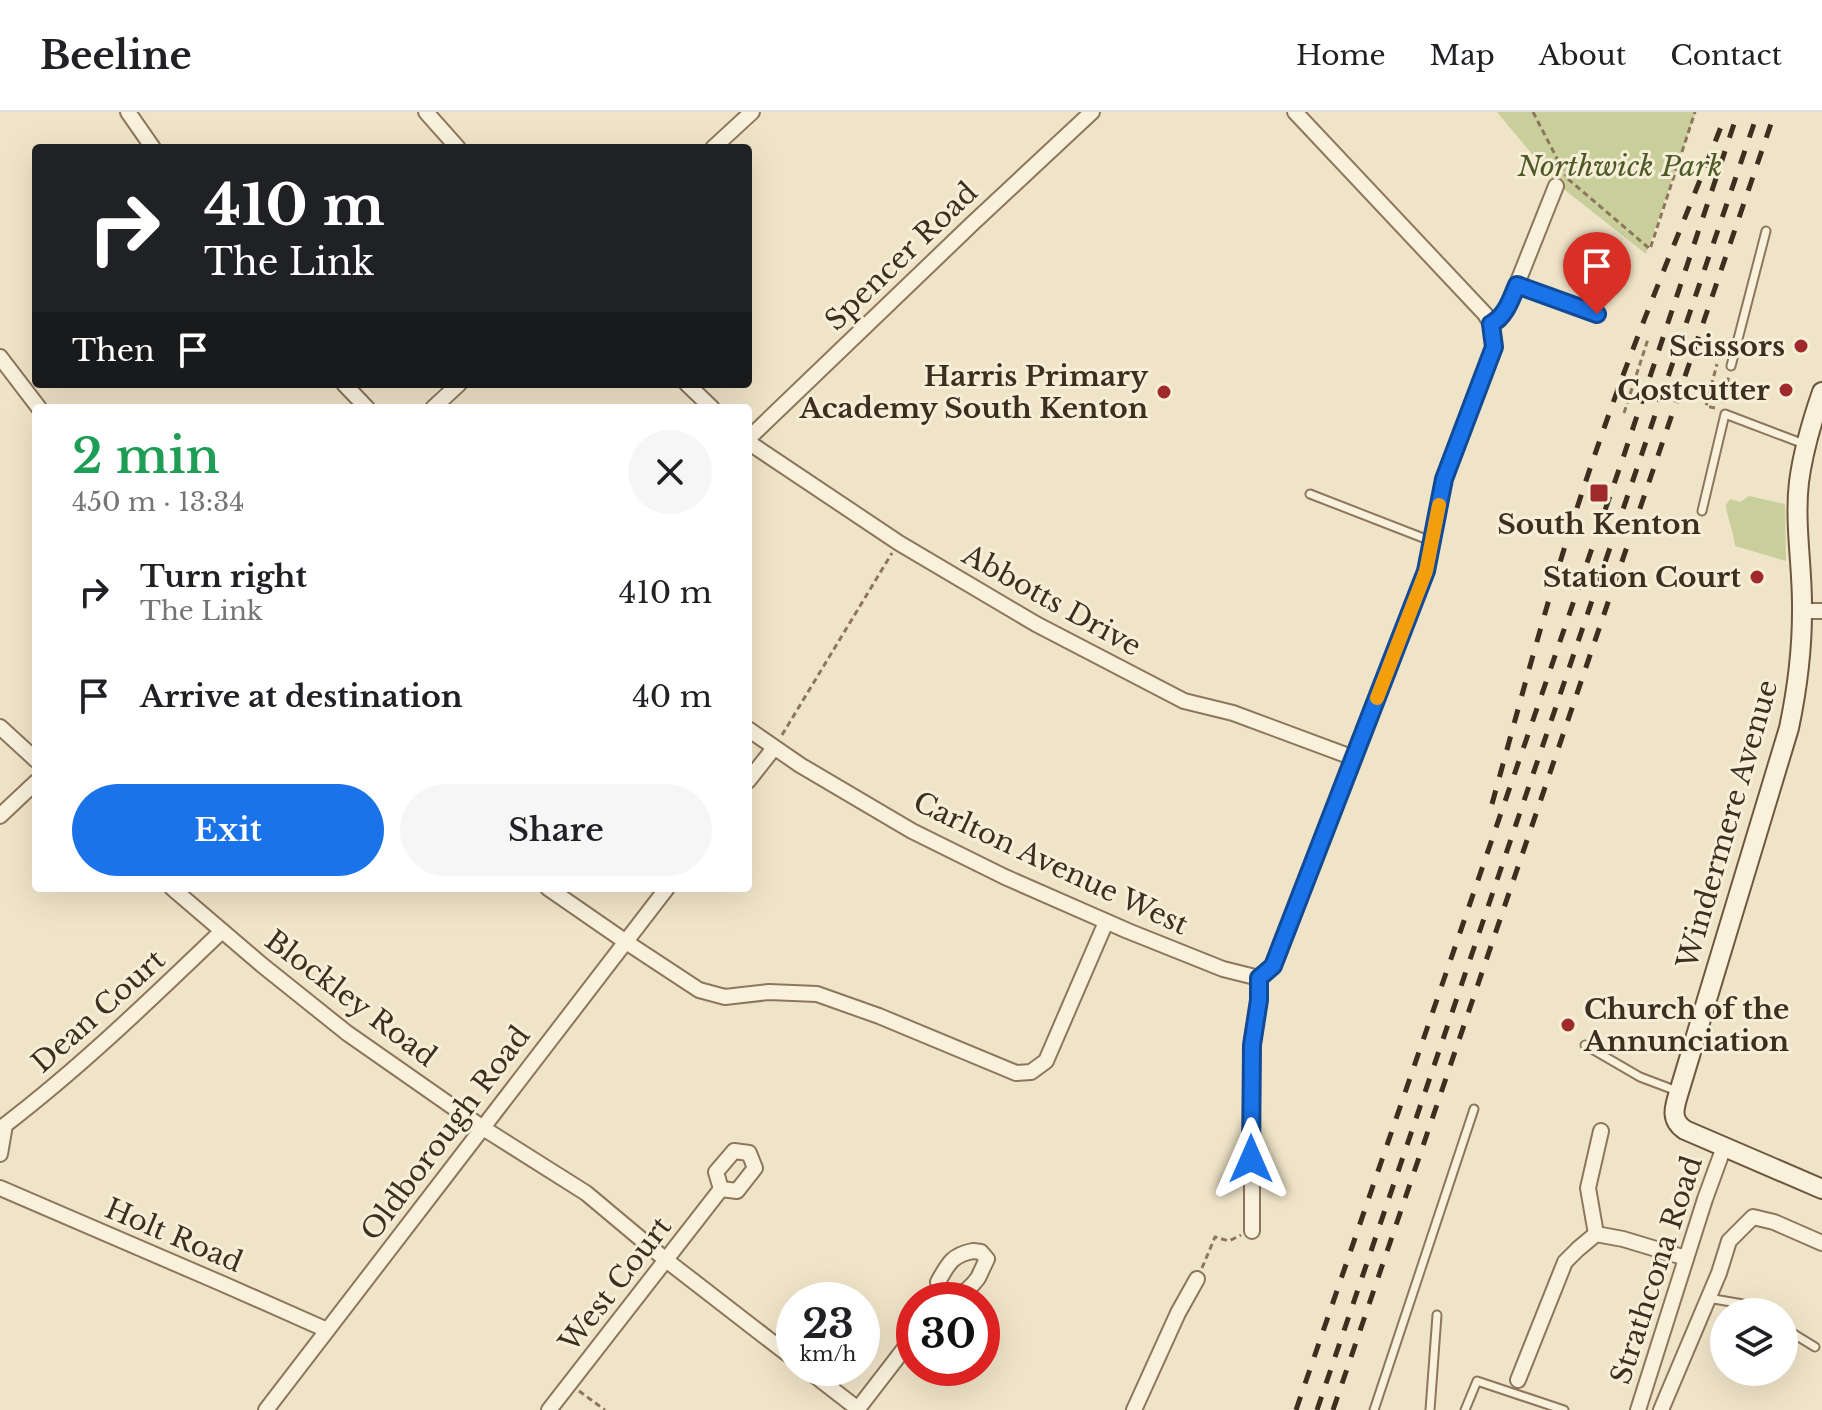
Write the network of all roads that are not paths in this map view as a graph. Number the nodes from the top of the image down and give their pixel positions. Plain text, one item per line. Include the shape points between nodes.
1 (128, 112) edge
2 (426, 112) edge
3 (752, 112) edge
4 (1092, 112) edge
5 (1295, 112) edge
6 (150, 144) edge
7 (454, 144) edge
8 (717, 144) edge
9 (1556, 186) dead end
10 (1766, 231) dead end
11 (1517, 285) junction
12 (1597, 314) dead end
13 (1491, 324) junction
14 (0, 357) edge
15 (1731, 366) road end
16 (348, 388) edge
17 (455, 388) edge
18 (691, 388) edge
19 (1822, 394) edge
20 (36, 404) edge
21 (363, 404) edge
22 (437, 404) edge
23 (708, 404) edge
24 (752, 436) edge
25 (752, 443) edge
26 (1806, 444) junction
27 (1310, 494) dead end
28 (1702, 511) dead end
29 (1433, 542) junction
30 (1803, 611) junction
31 (1822, 611) edge
32 (0, 727) edge
33 (752, 732) edge
34 (774, 748) junction
35 (32, 756) edge
36 (1354, 758) junction
37 (752, 776) edge
38 (32, 786) edge
39 (0, 816) edge
40 (177, 892) edge
41 (554, 892) edge
42 (664, 892) edge
43 (1106, 922) junction
44 (222, 931) junction
45 (626, 942) junction
46 (1259, 978) junction
47 (1585, 1045) dead end
48 (1679, 1092) junction
49 (1474, 1109) dead end
50 (2, 1125) edge
51 (483, 1128) junction
52 (1601, 1131) dead end
53 (1724, 1147) junction
54 (0, 1154) edge
55 (0, 1188) edge
56 (721, 1189) dead end
57 (1822, 1189) edge
58 (1252, 1231) dead end
59 (1596, 1234) junction
60 (1822, 1243) edge
61 (1686, 1258) junction
62 (666, 1260) junction
63 (1197, 1279) road end
64 (1708, 1298) joint
65 (1437, 1315) dead end
66 (327, 1330) junction
67 (1798, 1337) edge
68 (776, 1345) edge
69 (1815, 1347) dead end
70 (896, 1359) edge
71 (1518, 1380) dead end
72 (828, 1386) edge
73 (857, 1409) edge
74 (266, 1410) edge
75 (549, 1410) edge
76 (1134, 1410) edge
77 (1374, 1410) edge
78 (1430, 1410) edge
79 (1465, 1410) edge
80 (1564, 1410) edge
81 (1638, 1410) edge
82 (1661, 1410) edge

1 - 6 street
2 - 7 street
3 - 8 street
4 - 24 street, Spencer Road
5 - 13 street
9 - 11 street
10 - 15 lane
11 - 12 street
11 - 13 street via 1507,309
13 - 29 street via 1494,347 1444,479
14 - 20 street
16 - 21 street
17 - 22 street
18 - 23 street
19 - 26 street, Windermere Avenue
25 - 36 street, Abbotts Drive via 899,543 1036,624 1184,701 1233,713
26 - 28 lane via 1725,414
26 - 30 street, Windermere Avenue via 1798,513
27 - 29 lane
29 - 36 street
30 - 31 street
30 - 48 street, Windermere Avenue via 1789,728
32 - 35 street
33 - 34 street, Carlton Avenue West
34 - 37 street
34 - 43 street, Carlton Avenue West via 912,831
36 - 46 street via 1273,966
38 - 39 street
40 - 44 street, Blockley Road
41 - 45 street
42 - 45 street, Oldborough Road
43 - 45 street via 1046,1061 1031,1072 1016,1073 817,994 725,997 699,990
43 - 46 street, Carlton Avenue West
44 - 50 street, Dean Court via 52,1089
44 - 51 street, Blockley Road via 347,1033
45 - 51 street, Oldborough Road
46 - 58 street via 1252,1045
47 - 48 lane via 1640,1077
48 - 53 street, Windermere Avenue via 1674,1115 1678,1125
49 - 77 lane
50 - 54 street, Dean Court
51 - 62 street, Blockley Road via 586,1193
51 - 66 street, Oldborough Road
52 - 59 street via 1588,1188
53 - 57 street
53 - 61 street, Strathcona Road
55 - 66 street, Holt Road
56 - 62 street, West Court
59 - 61 street
59 - 71 street via 1565,1262
60 - 64 street via 1753,1217 1729,1241
61 - 81 street, Strathcona Road
62 - 68 street, Blockley Road
62 - 75 street, West Court
63 - 76 street
64 - 82 street
65 - 78 lane
66 - 74 street, Oldborough Road
67 - 69 lane
70 - 73 street
72 - 73 street
79 - 80 lane via 1477,1381

